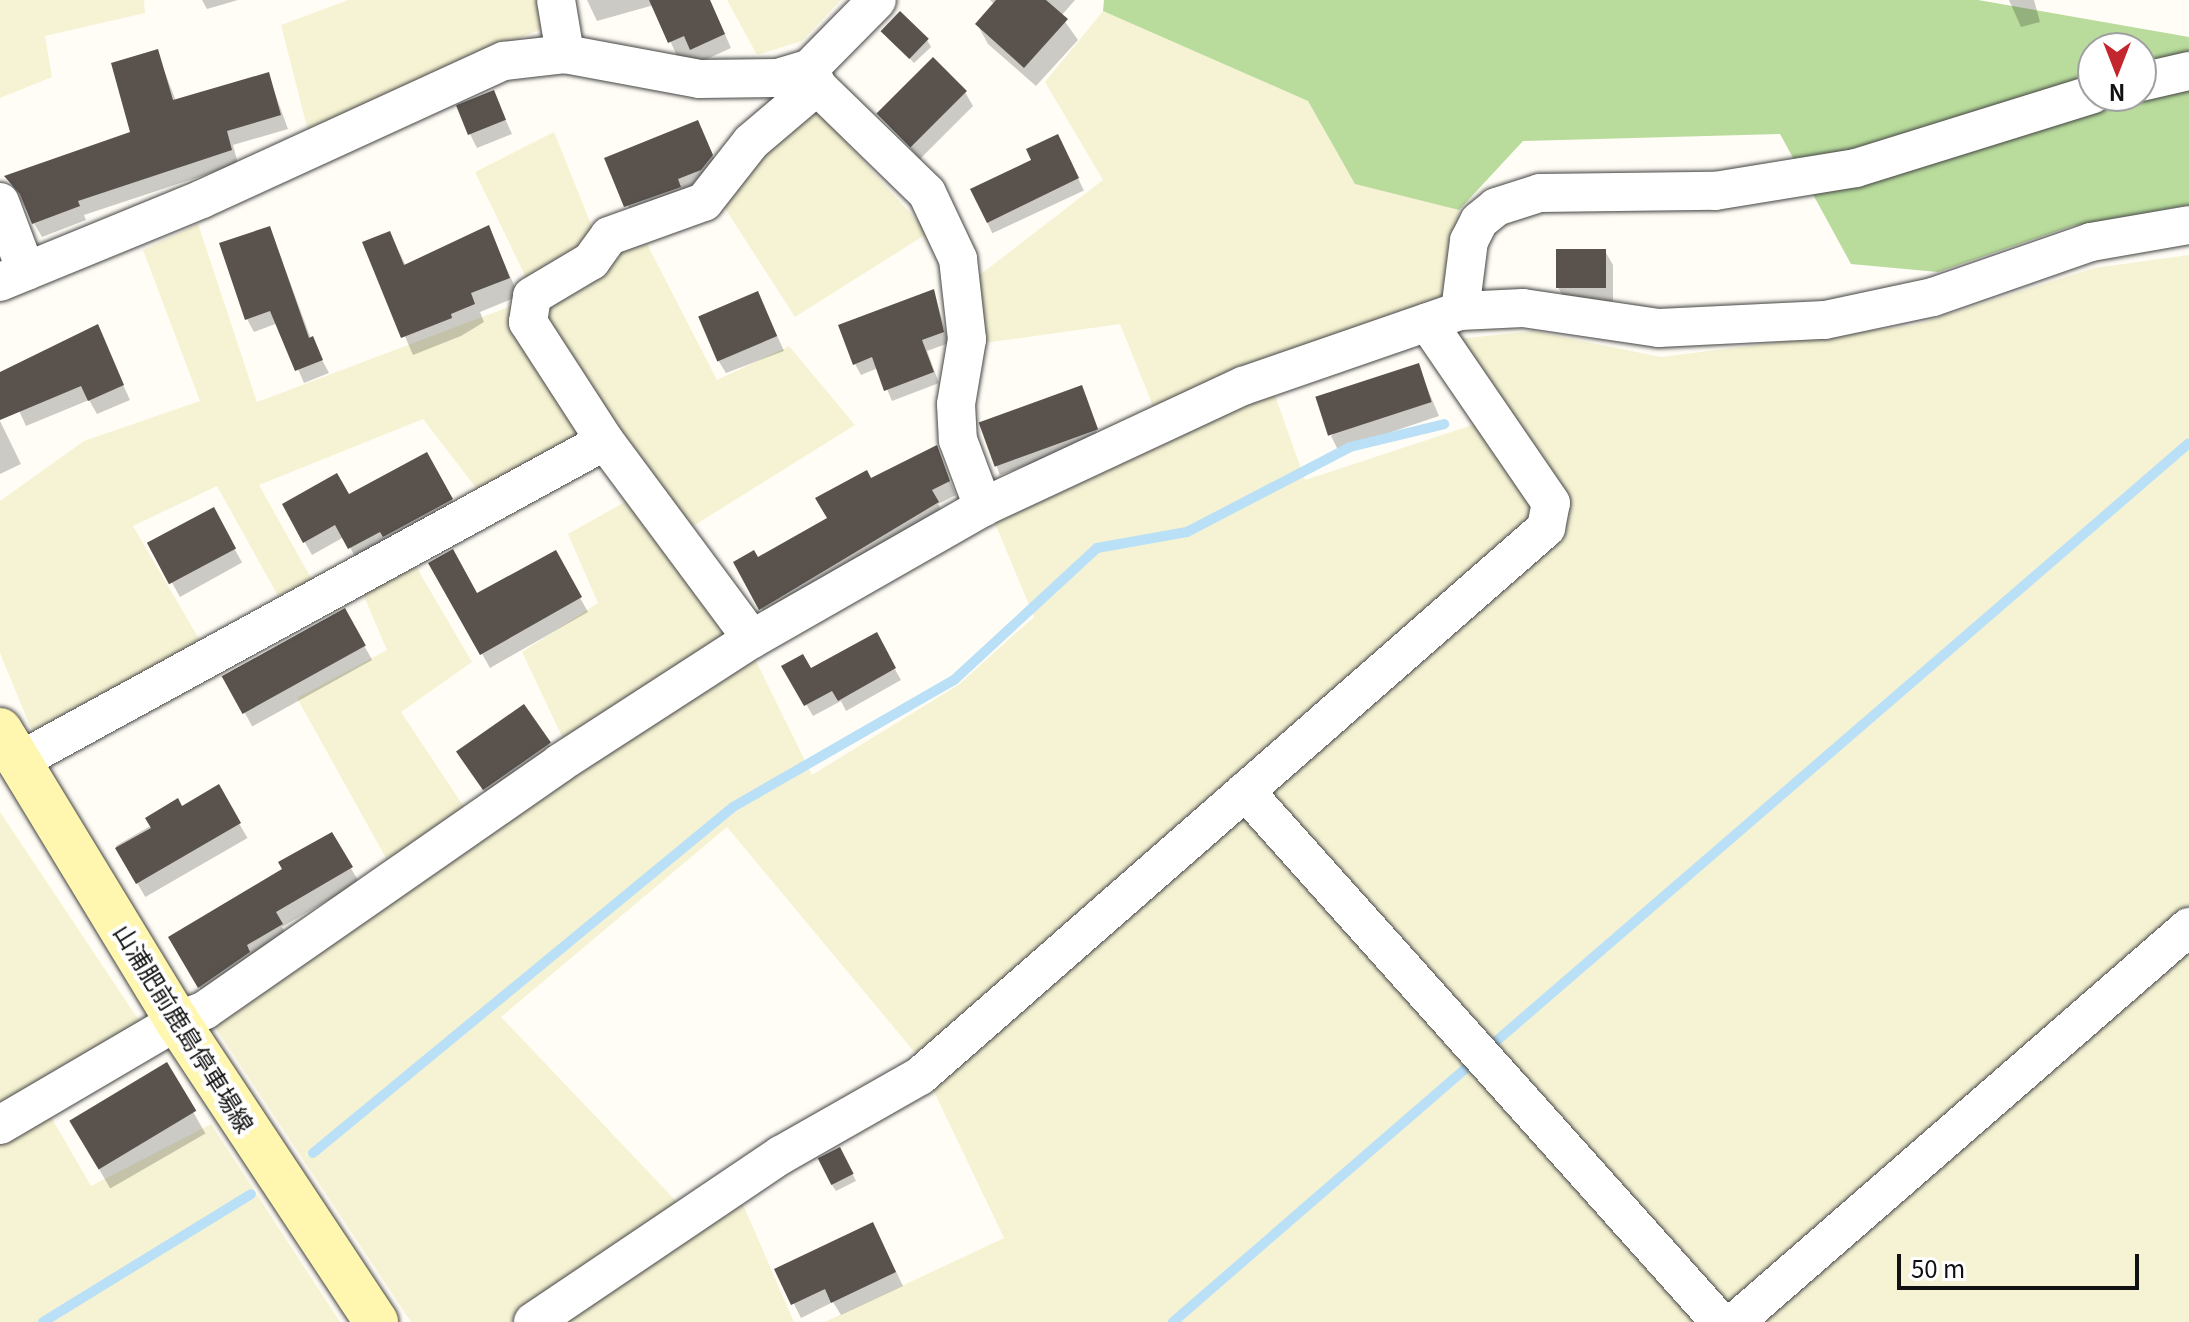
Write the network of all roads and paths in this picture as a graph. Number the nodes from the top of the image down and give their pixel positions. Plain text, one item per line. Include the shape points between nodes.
1 (556, 0) edge
2 (877, 0) edge
3 (565, 54) junction
4 (2189, 71) edge
5 (813, 77) junction
6 (2157, 78) edge
7 (2077, 99) edge
8 (0, 202) edge
9 (2189, 225) edge
10 (13, 277) edge
11 (1444, 317) junction
12 (605, 441) junction
13 (983, 507) junction
14 (752, 639) junction
15 (10, 745) edge
16 (1245, 791) junction
17 (2189, 927) edge
18 (177, 1021) junction
19 (0, 1125) edge
20 (376, 1322) edge
21 (533, 1322) edge
22 (1720, 1322) edge
23 (1735, 1322) edge

1 - 3 street
2 - 5 street
3 - 5 street via 700,79
3 - 10 street via 504,61 202,199
4 - 6 street
5 - 12 street via 751,142 704,202 609,236 591,261 532,296 528,322
5 - 13 street via 927,193 958,259 967,339 956,404 958,440
7 - 11 street via 1856,168 1715,191 1540,193 1496,207 1479,221 1469,241
8 - 10 street
9 - 11 street via 2091,242 1933,297 1825,320 1659,328 1523,308
11 - 13 street via 1243,386
11 - 16 street via 1551,503 1546,528
12 - 14 street
12 - 15 street
13 - 14 street
14 - 18 street via 560,763 205,1010
15 - 18 main road, 山浦肥前鹿島停車場線
16 - 21 street via 920,1076 781,1155
16 - 22 street
17 - 23 street
18 - 19 street
18 - 20 main road, 山浦肥前鹿島停車場線

